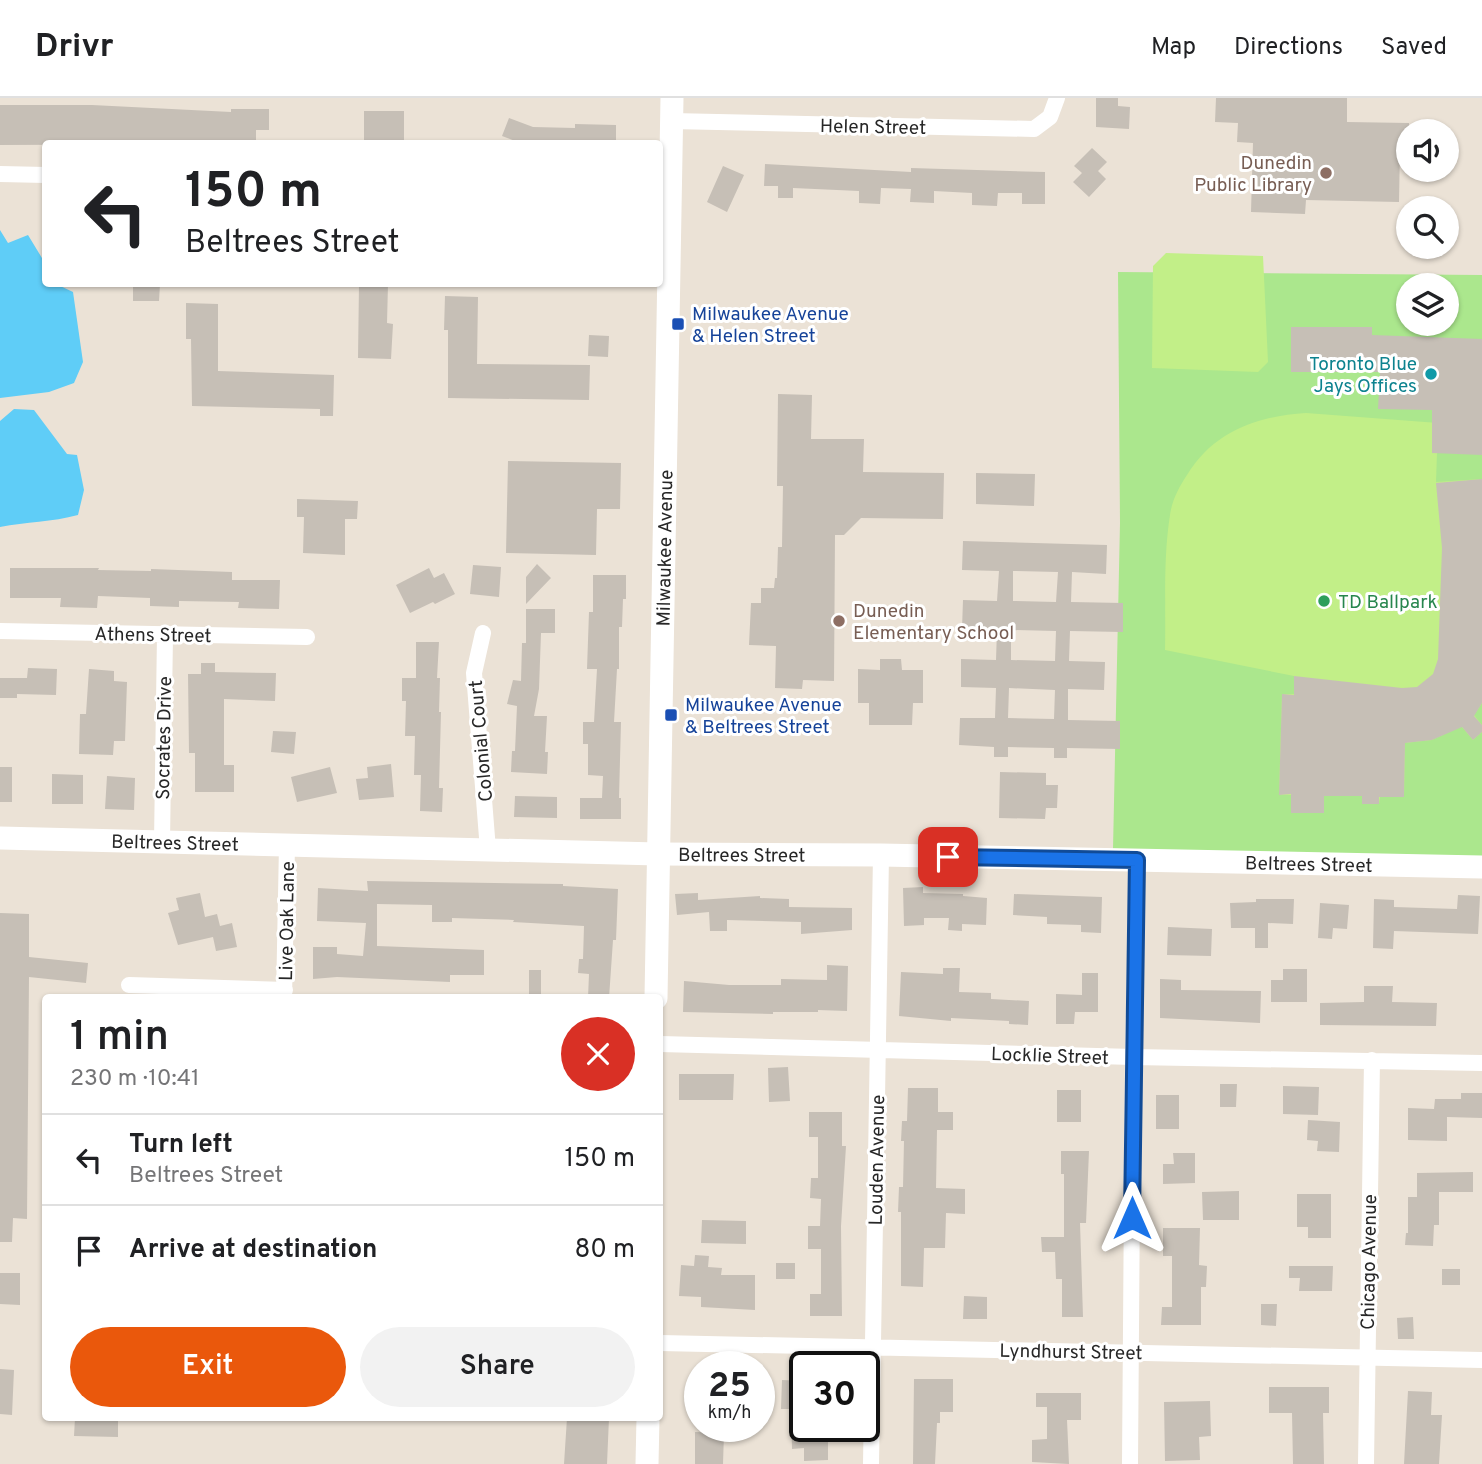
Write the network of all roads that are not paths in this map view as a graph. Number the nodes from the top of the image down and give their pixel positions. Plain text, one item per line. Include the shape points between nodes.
1 (672, 98) edge
2 (1057, 98) edge
3 (671, 121) junction
4 (0, 174) edge
5 (42, 175) edge
6 (0, 631) edge
7 (483, 633) dead end
8 (165, 634) junction
9 (307, 637) dead end
10 (0, 838) edge
11 (162, 842) junction
12 (287, 845) junction
13 (488, 850) junction
14 (658, 854) junction
15 (881, 855) junction
16 (1137, 860) junction
17 (1482, 867) edge
18 (129, 985) dead end
19 (284, 994) edge
20 (656, 994) edge
21 (663, 1044) edge
22 (878, 1049) junction
23 (1133, 1057) junction
24 (1372, 1060) junction
25 (1482, 1063) edge
26 (663, 1343) edge
27 (872, 1346) junction
28 (1131, 1352) junction
29 (1366, 1357) junction
30 (1482, 1360) edge
31 (648, 1421) edge
32 (647, 1464) edge
33 (871, 1464) edge
34 (1130, 1464) edge
35 (1366, 1464) edge

1 - 3 street, Milwaukee Avenue
2 - 3 street, Helen Street via 1050,117 1034,129
3 - 14 street, Milwaukee Avenue
4 - 5 street
6 - 8 street, Athens Street
7 - 13 street, Colonial Court via 474,673
8 - 9 street, Athens Street
8 - 11 street, Socrates Drive
10 - 11 street, Beltrees Street
11 - 12 street, Beltrees Street
12 - 13 street, Beltrees Street
12 - 19 street, Live Oak Lane
13 - 14 street, Beltrees Street
14 - 15 street, Beltrees Street
14 - 20 street, Milwaukee Avenue
15 - 16 street, Beltrees Street
15 - 22 street, Louden Avenue
16 - 17 street, Beltrees Street
16 - 23 street
18 - 19 street
21 - 22 street, Locklie Street
22 - 23 street, Locklie Street
22 - 27 street, Louden Avenue
23 - 24 street, Locklie Street
23 - 28 street
24 - 25 street, Locklie Street
24 - 29 street, Chicago Avenue
26 - 27 street, Lyndhurst Street
27 - 28 street, Lyndhurst Street
27 - 33 street, Louden Avenue
28 - 29 street, Lyndhurst Street
28 - 34 street
29 - 30 street, Lyndhurst Street
29 - 35 street, Chicago Avenue
31 - 32 street

